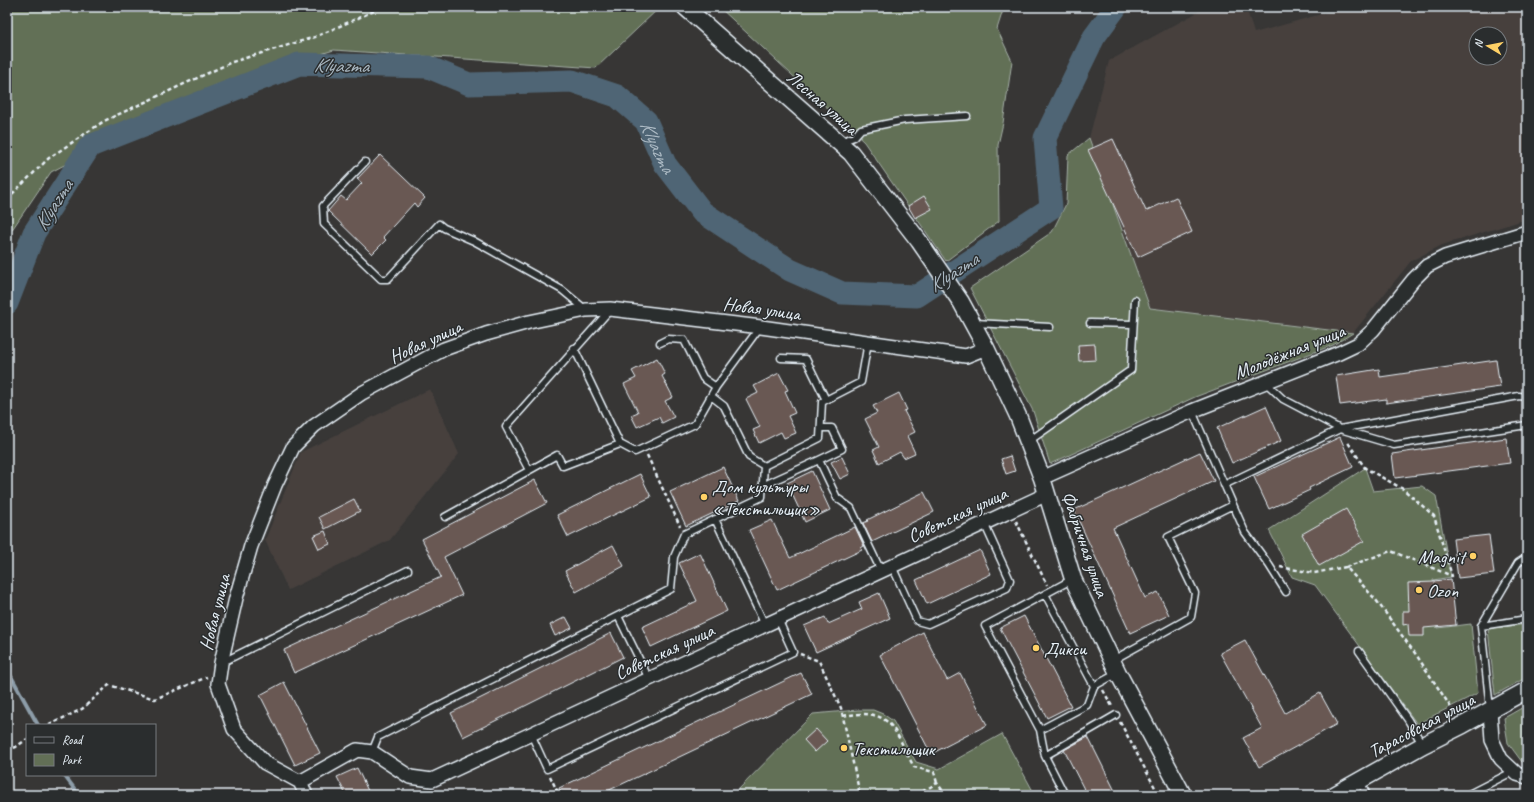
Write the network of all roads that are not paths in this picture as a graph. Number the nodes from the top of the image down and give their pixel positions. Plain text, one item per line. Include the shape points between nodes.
1 (685, 7) edge
2 (967, 116) dead end
3 (839, 143) junction
4 (365, 162) dead end
5 (1527, 232) edge
6 (1135, 300) dead end
7 (961, 302) joint
8 (610, 309) junction
9 (586, 310) junction
10 (971, 322) junction
11 (1090, 323) dead end
12 (1133, 324) junction
13 (761, 326) junction
14 (1050, 327) dead end
15 (868, 342) junction
16 (660, 343) dead end
17 (574, 348) junction
18 (986, 348) junction
19 (781, 358) dead end
20 (1265, 382) junction
21 (716, 387) junction
22 (711, 396) junction
23 (1527, 397) edge
24 (826, 400) junction
25 (1192, 411) junction
26 (1527, 425) edge
27 (820, 428) junction
28 (1340, 430) junction
29 (1028, 442) junction
30 (620, 444) junction
31 (819, 460) junction
32 (764, 466) junction
33 (529, 470) junction
34 (1042, 478) junction
35 (1224, 485) junction
36 (762, 486) junction
37 (1046, 494) junction
38 (1233, 505) junction
39 (445, 517) dead end
40 (715, 519) junction
41 (984, 523) junction
42 (1527, 557) edge
43 (887, 568) junction
44 (408, 570) dead end
45 (1073, 579) junction
46 (1286, 592) dead end
47 (1045, 594) junction
48 (618, 616) junction
49 (778, 619) junction
50 (1527, 619) edge
51 (765, 625) junction
52 (1481, 626) junction
53 (1359, 651) dead end
54 (221, 663) junction
55 (1115, 667) junction
56 (649, 679) junction
57 (1094, 686) junction
58 (1527, 690) edge
59 (1490, 710) junction
60 (1116, 715) dead end
61 (1040, 730) junction
62 (531, 734) junction
63 (1423, 745) junction
64 (372, 752) junction
65 (1045, 756) junction
66 (1514, 771) junction
67 (1527, 777) edge
68 (300, 782) junction
69 (1364, 788) edge
70 (306, 795) edge
71 (1066, 795) edge
72 (1183, 795) edge
73 (1334, 795) edge
74 (1467, 795) edge

1 - 3 street, Лесная улица
2 - 3 lane via 904,120 861,129 854,137
3 - 7 street, Лесная улица via 851,153 919,241
4 - 9 lane via 323,206 324,224 381,279 388,279 439,224 562,290
5 - 20 street, Молодёжная улица via 1445,257 1427,266 1358,344
6 - 12 lane
7 - 10 street, Фабричная улица
8 - 9 street, Новая улица
8 - 13 street, Новая улица
8 - 17 lane
9 - 54 street, Новая улица via 529,322 444,349 362,394 314,426 293,447 251,546
10 - 14 lane
10 - 18 street, Фабричная улица
11 - 12 lane
12 - 29 lane via 1131,370
13 - 15 street, Новая улица
13 - 21 lane
15 - 18 street, Новая улица via 966,356
15 - 24 lane via 861,382
16 - 21 lane via 668,339 684,340 703,378
17 - 30 lane
17 - 33 lane via 506,427
18 - 29 street, Фабричная улица
19 - 24 lane via 806,359
20 - 25 street, Молодёжная улица
20 - 28 lane via 1283,399
21 - 22 lane
22 - 30 lane via 695,424 635,452
22 - 32 lane via 724,406 749,457
23 - 28 lane via 1519,396
24 - 27 lane via 822,402
25 - 34 street, Молодёжная улица
25 - 35 lane
26 - 28 lane via 1394,445
27 - 31 lane via 832,428 842,449
27 - 32 lane via 820,438
28 - 35 lane
29 - 34 street, Фабричная улица
30 - 33 lane via 563,466 557,455
31 - 36 lane
31 - 43 lane via 837,498 852,508
32 - 36 lane
33 - 39 lane
34 - 37 street, Фабричная улица
35 - 38 lane
36 - 40 lane via 762,497
37 - 41 street, Советская улица
37 - 45 street, Фабричная улица
38 - 46 lane via 1245,532
38 - 55 lane via 1168,537 1196,594 1191,617
40 - 48 lane via 684,534 674,557 671,589
40 - 51 lane
41 - 43 street, Советская улица
41 - 43 lane via 1010,580 1007,588 928,624 917,621
42 - 52 lane via 1518,563
43 - 49 street, Советская улица
44 - 54 lane
45 - 47 lane
45 - 55 street, Фабричная улица
47 - 57 lane
47 - 61 lane via 984,626
48 - 56 lane
48 - 64 lane via 378,737
49 - 51 street, Советская улица
49 - 62 lane via 794,652 547,769
50 - 52 lane
51 - 56 street, Советская улица
52 - 59 lane
53 - 63 lane
54 - 68 street, Новая улица via 218,684 234,729 265,763
55 - 57 lane
55 - 72 street, Фабричная улица
56 - 62 street, Советская улица
57 - 61 lane via 1087,705
58 - 59 street, Тарасовская улица
59 - 63 street, Тарасовская улица
59 - 66 street via 1492,740 1501,759
60 - 65 lane
61 - 65 lane
62 - 64 street, Советская улица via 432,780 410,777
63 - 69 street, Тарасовская улица
64 - 68 street via 357,750
65 - 71 lane
66 - 67 street
66 - 74 lane
68 - 70 street
69 - 73 street, Тарасовская улица

